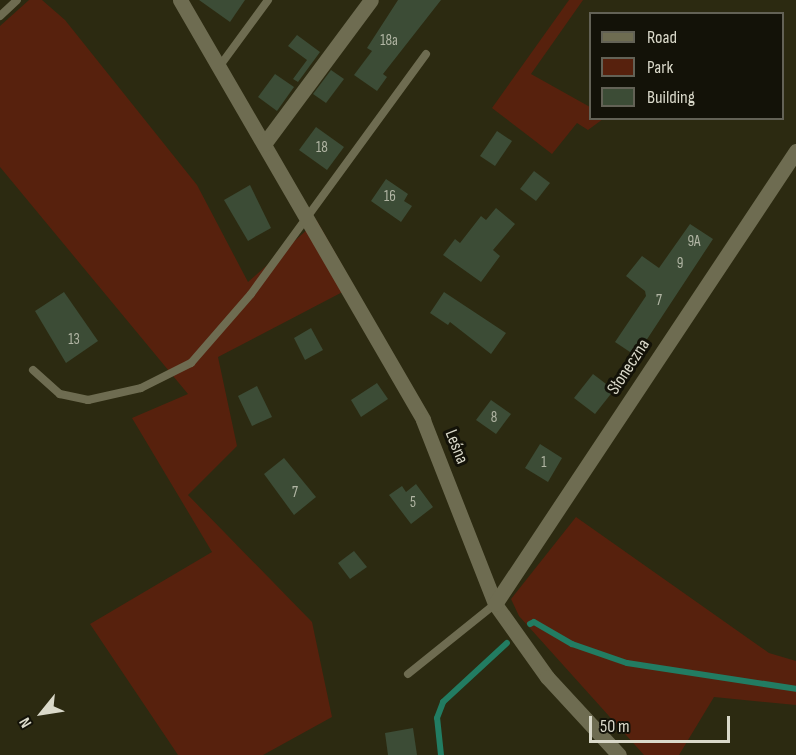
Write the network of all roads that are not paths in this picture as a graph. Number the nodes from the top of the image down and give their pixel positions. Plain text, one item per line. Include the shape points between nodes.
1 (17, 0) edge
2 (180, 0) edge
3 (268, 0) edge
4 (371, 0) edge
5 (0, 16) edge
6 (426, 54) dead end
7 (219, 67) junction
8 (264, 144) junction
9 (796, 151) edge
10 (308, 219) junction
11 (33, 370) dead end
12 (495, 604) junction
13 (408, 675) dead end
14 (619, 755) edge

1 - 5 lane
2 - 7 street, Leśna
3 - 7 lane
4 - 8 street
6 - 10 lane
7 - 8 street, Leśna
8 - 10 street, Leśna
9 - 12 street, Słoneczna
10 - 11 lane via 216,338 191,363 168,377 124,394 88,400 60,394
10 - 12 street, Leśna via 432,438
12 - 13 lane
12 - 14 street, Leśna via 547,677

